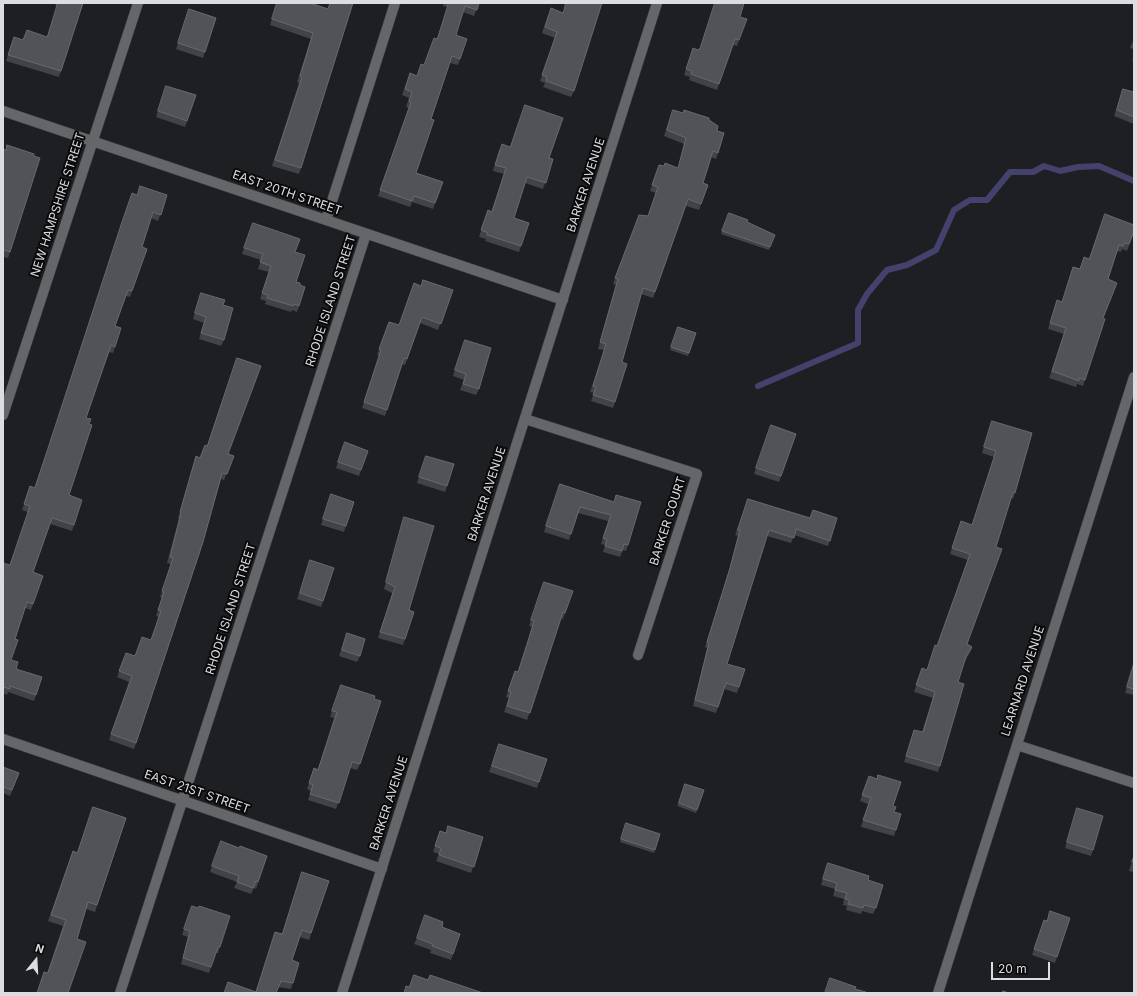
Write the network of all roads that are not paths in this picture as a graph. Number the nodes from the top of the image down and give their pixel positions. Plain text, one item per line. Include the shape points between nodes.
1 (138, 3) edge
2 (395, 3) edge
3 (657, 3) edge
4 (3, 111) edge
5 (92, 141) junction
6 (326, 220) junction
7 (366, 234) junction
8 (563, 300) junction
9 (1134, 377) edge
10 (3, 415) edge
11 (525, 419) junction
12 (638, 656) dead end
13 (3, 739) edge
14 (1017, 745) junction
15 (1134, 783) edge
16 (182, 800) junction
17 (382, 869) junction
18 (120, 993) edge
19 (342, 993) edge
20 (938, 993) edge

1 - 5 street, NEW HAMPSHIRE STREET
2 - 6 street
3 - 8 street, BARKER AVENUE
4 - 5 street, EAST 20TH STREET
5 - 6 street, EAST 20TH STREET
5 - 10 street, NEW HAMPSHIRE STREET
6 - 7 street, EAST 20TH STREET
7 - 8 street, EAST 20TH STREET
7 - 16 street, RHODE ISLAND STREET
8 - 11 street, BARKER AVENUE
9 - 14 street, LEARNARD AVENUE
11 - 12 street, BARKER COURT via 697,474
11 - 17 street, BARKER AVENUE
13 - 16 street, EAST 21ST STREET
14 - 15 street
14 - 20 street, LEARNARD AVENUE
16 - 17 street, EAST 21ST STREET
16 - 18 street, RHODE ISLAND STREET
17 - 19 street, BARKER AVENUE

